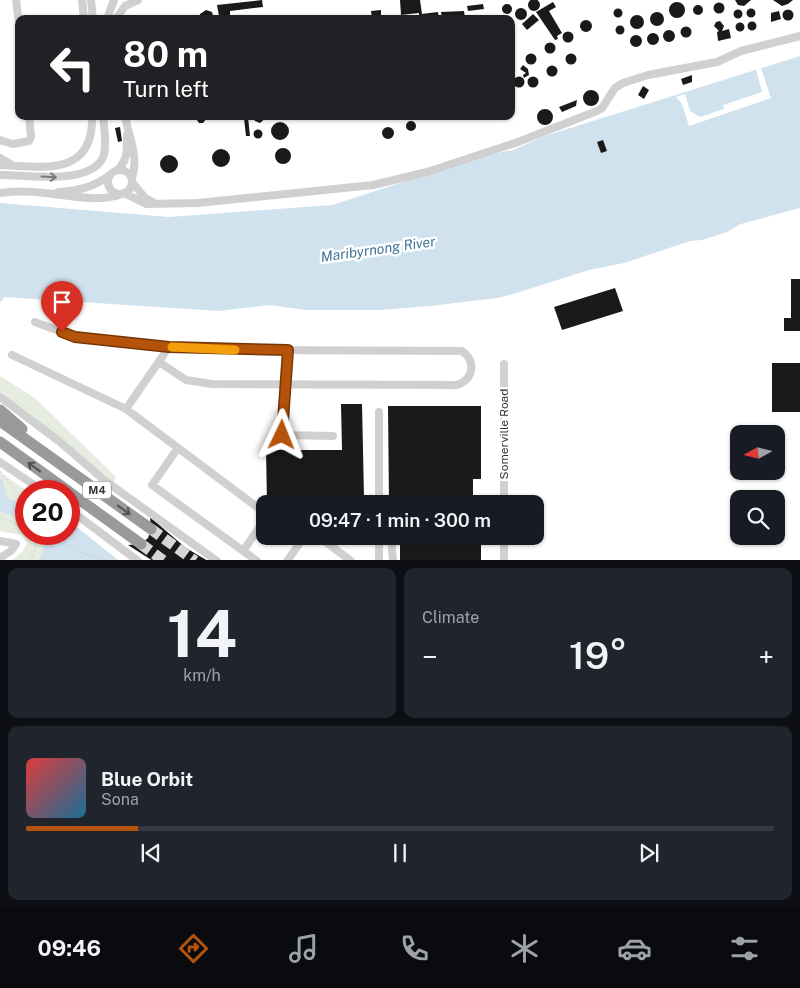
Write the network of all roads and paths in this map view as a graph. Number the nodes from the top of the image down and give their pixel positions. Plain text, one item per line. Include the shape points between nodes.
1 (16, 0) edge
2 (82, 0) edge
3 (91, 0) edge
4 (114, 0) edge
5 (138, 0) edge
6 (18, 15) edge
7 (84, 15) edge
8 (93, 15) edge
9 (108, 15) edge
10 (119, 15) edge
11 (800, 36) edge
12 (777, 94) dead end
13 (770, 95) dead end
14 (29, 120) edge
15 (92, 120) edge
16 (103, 120) edge
17 (126, 120) edge
18 (127, 128) junction
19 (0, 140) edge
20 (0, 163) edge
21 (113, 173) junction
22 (0, 175) edge
23 (132, 180) junction
24 (0, 188) edge
25 (6, 191) edge
26 (46, 193) junction
27 (123, 193) junction
28 (154, 203) junction
29 (35, 322) dead end
30 (169, 347) junction
31 (288, 350) junction
32 (12, 355) dead end
33 (159, 362) junction
34 (504, 364) dead end
35 (287, 383) junction
36 (0, 398) edge
37 (126, 409) junction
38 (0, 410) edge
39 (379, 412) dead end
40 (0, 422) edge
41 (26, 432) junction
42 (333, 436) dead end
43 (0, 442) edge
44 (178, 448) junction
45 (42, 450) junction
46 (0, 462) edge
47 (0, 472) edge
48 (27, 480) edge
49 (52, 480) edge
50 (15, 490) edge
51 (379, 495) edge
52 (504, 495) edge
53 (80, 501) edge
54 (256, 506) edge
55 (80, 517) edge
56 (0, 518) edge
57 (15, 523) edge
58 (151, 530) tunnel mouth
59 (256, 532) edge
60 (0, 541) edge
61 (141, 544) tunnel mouth
62 (36, 545) edge
63 (70, 545) edge
64 (299, 545) edge
65 (330, 545) edge
66 (379, 545) edge
67 (392, 545) edge
68 (504, 545) edge
69 (243, 551) junction
70 (0, 558) edge
71 (29, 560) edge
72 (110, 560) edge
73 (138, 560) edge
74 (217, 560) edge
75 (256, 560) edge
76 (288, 560) edge
77 (351, 560) edge
78 (379, 560) edge
79 (393, 560) edge
80 (504, 560) edge

1 - 6 street
2 - 7 street
3 - 8 street
4 - 9 street
5 - 10 street via 125,6
11 - 28 street via 741,51 718,62 623,83 597,111 518,142 393,180 217,202
12 - 13 path
14 - 19 street via 29,141 13,144
15 - 20 street via 87,148 72,162 52,167
22 -> 16 street via 62,178 92,167 104,154
17 - 18 street
18 - 21 street via 126,158
18 - 23 street via 134,154
21 - 23 street via 126,171
21 - 26 street via 81,190
21 - 27 street via 108,183 112,190
23 - 27 street via 130,189
23 - 28 street via 145,198
24 - 25 street
25 - 26 street
26 - 27 street via 76,198
27 - 28 street via 138,202
29 - 30 street via 75,337
30 - 31 street
30 - 33 street
31 - 35 street
31 - 35 street via 462,351 469,356 472,367 465,382 457,385
32 - 37 street
33 - 35 street via 186,380 212,384
33 - 37 street
34 - 52 street, Somerville Road
35 - 42 street via 282,435
36 - 41 street
36 - 74 street via 60,442 104,480
37 - 44 street
38 - 41 highway
39 - 51 street
40 - 45 highway, M4
41 - 45 highway
49 -> 43 highway, M4
44 - 54 street
44 - 69 street via 152,485
45 -> 58 highway, M4
46 - 48 street
47 - 50 path
53 - 61 highway, M4
55 - 73 street
56 - 57 path
59 - 69 street
60 - 70 street via 16,544
62 - 71 path
63 - 72 path via 85,554
64 - 76 street
65 - 77 street
66 - 78 street
67 - 79 street
68 - 80 street
69 - 75 street

